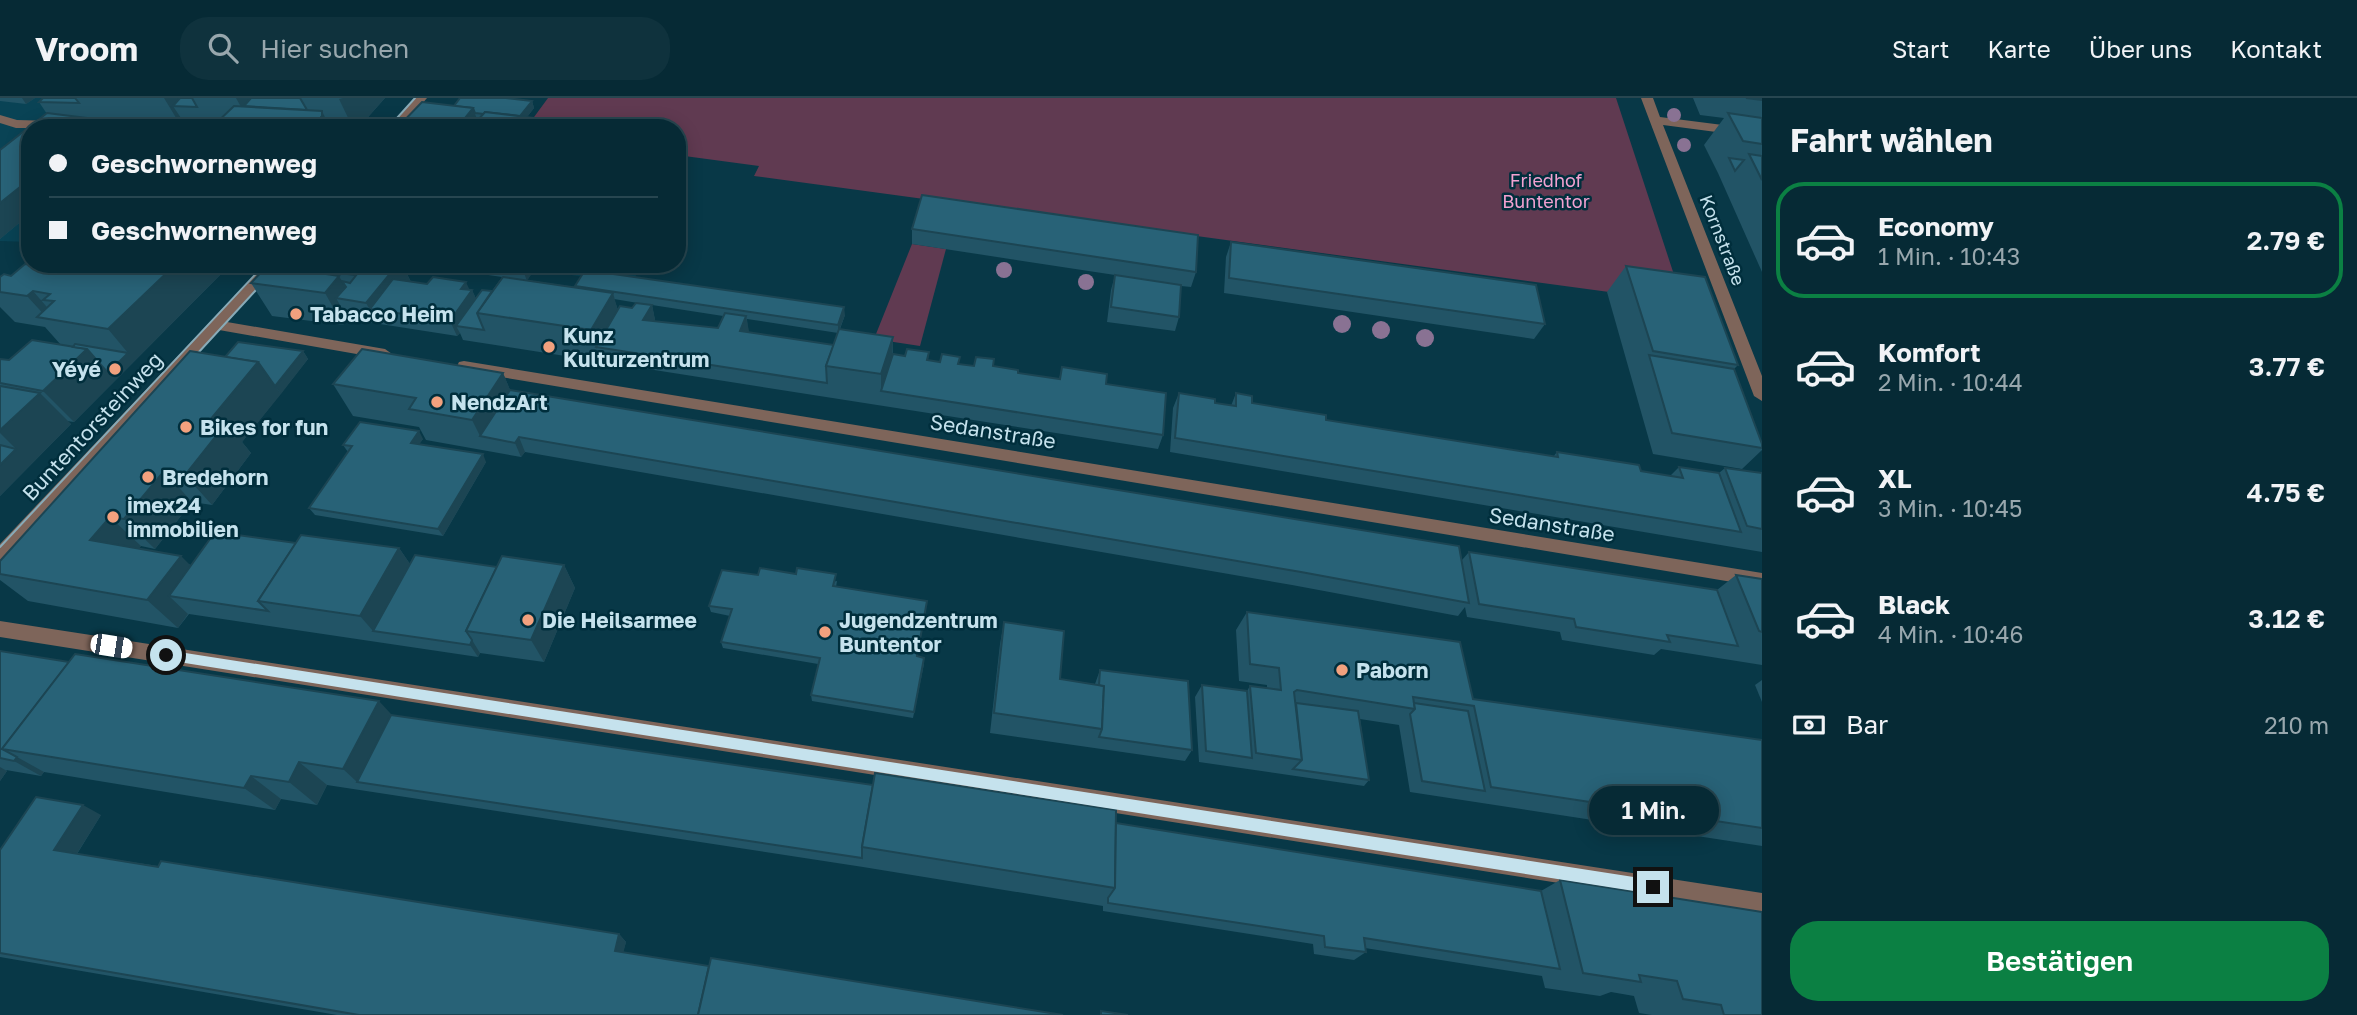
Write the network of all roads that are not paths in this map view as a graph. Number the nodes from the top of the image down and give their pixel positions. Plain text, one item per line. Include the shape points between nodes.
1 (421, 98) edge
2 (1647, 98) edge
3 (0, 119) edge
4 (403, 119) edge
5 (1655, 120) junction
6 (21, 124) edge
7 (1762, 134) edge
8 (265, 273) edge
9 (216, 325) junction
10 (402, 356) edge
11 (443, 363) edge
12 (1762, 396) edge
13 (0, 556) edge
14 (1762, 580) edge
15 (0, 629) edge
16 (1762, 904) edge

1 - 4 street
2 - 5 street, Kornstraße
3 - 6 street
5 - 7 street
5 - 12 street, Kornstraße
8 - 9 street, Buntentorsteinweg
9 - 10 street
9 - 13 street, Buntentorsteinweg
11 - 14 street, Sedanstraße
15 - 16 street

